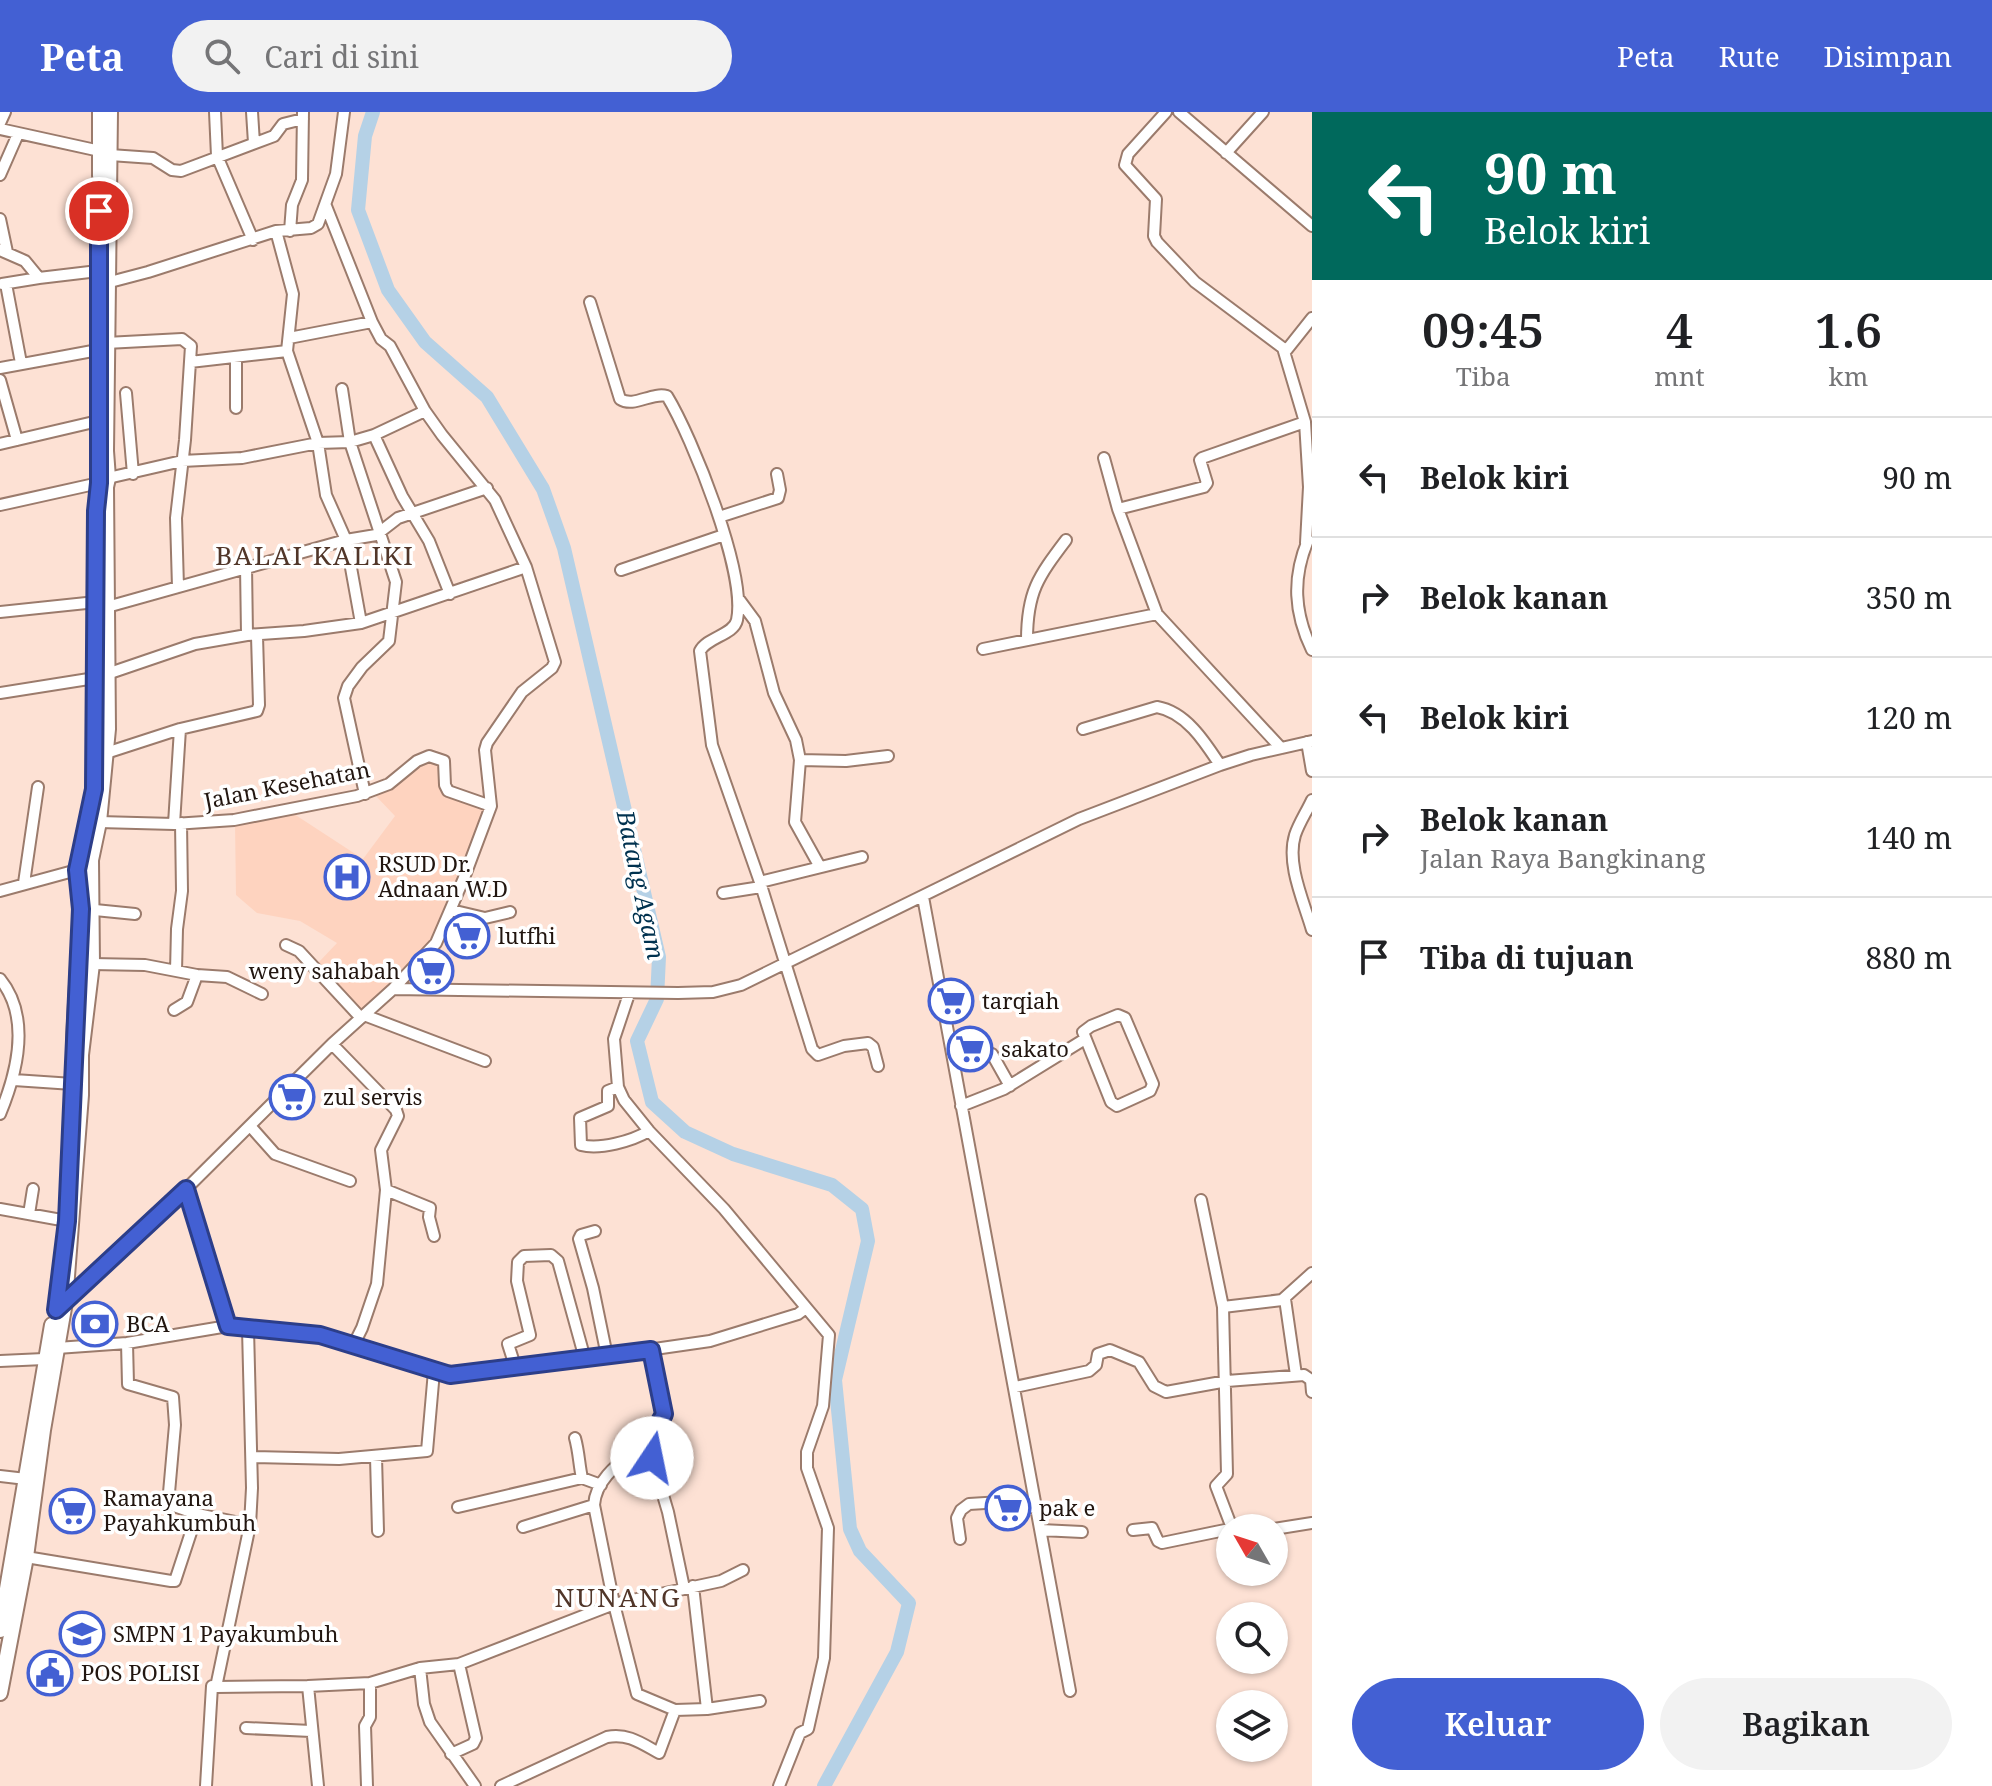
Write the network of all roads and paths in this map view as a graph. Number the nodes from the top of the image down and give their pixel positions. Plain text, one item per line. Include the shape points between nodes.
1 (5, 112) edge
2 (100, 112) edge
3 (110, 112) edge
4 (215, 112) edge
5 (252, 112) edge
6 (344, 112) edge
7 (1166, 112) edge
8 (1179, 112) edge
9 (1263, 112) edge
10 (303, 116) edge
11 (0, 126) edge
12 (18, 134) junction
13 (254, 143) junction
14 (105, 153) junction
15 (1226, 153) junction
16 (217, 156) junction
17 (0, 175) edge
18 (326, 206) junction
19 (0, 219) edge
20 (1312, 226) edge
21 (276, 231) junction
22 (290, 231) junction
23 (253, 240) junction
24 (3, 251) edge
25 (104, 276) junction
26 (39, 278) junction
27 (3, 284) edge
28 (590, 302) dead end
29 (1312, 318) edge
30 (373, 324) junction
31 (289, 338) junction
32 (102, 346) junction
33 (287, 351) junction
34 (1285, 352) junction
35 (236, 358) junction
36 (190, 362) junction
37 (21, 363) junction
38 (0, 368) edge
39 (0, 380) edge
40 (342, 389) dead end
41 (126, 393) dead end
42 (236, 408) dead end
43 (422, 412) junction
44 (98, 421) junction
45 (1305, 422) junction
46 (374, 435) junction
47 (17, 440) junction
48 (350, 442) junction
49 (318, 443) junction
50 (0, 444) edge
51 (102, 454) junction
52 (1104, 458) dead end
53 (182, 461) junction
54 (133, 474) junction
55 (777, 474) dead end
56 (103, 488) junction
57 (480, 490) junction
58 (0, 505) edge
59 (1118, 509) junction
60 (412, 513) junction
61 (719, 517) junction
62 (381, 532) junction
63 (1312, 533) edge
64 (724, 535) junction
65 (346, 540) junction
66 (1066, 540) dead end
67 (1306, 543) junction
68 (246, 566) junction
69 (526, 567) junction
70 (621, 570) dead end
71 (178, 587) junction
72 (450, 594) junction
73 (738, 597) junction
74 (102, 604) junction
75 (0, 612) edge
76 (392, 614) junction
77 (1157, 614) junction
78 (361, 623) junction
79 (252, 635) junction
80 (1027, 640) junction
81 (983, 649) dead end
82 (1312, 650) edge
83 (101, 676) junction
84 (0, 693) edge
85 (102, 729) junction
86 (180, 729) junction
87 (1083, 729) dead end
88 (1310, 742) edge
89 (1281, 748) junction
90 (106, 753) junction
91 (888, 756) dead end
92 (800, 760) junction
93 (1220, 765) junction
94 (1312, 771) edge
95 (38, 787) dead end
96 (365, 794) junction
97 (1312, 800) edge
98 (491, 806) junction
99 (99, 822) junction
100 (178, 823) junction
101 (862, 857) dead end
102 (820, 867) junction
103 (77, 870) junction
104 (24, 883) junction
105 (760, 885) junction
106 (0, 891) edge
107 (723, 893) dead end
108 (923, 897) junction
109 (86, 909) junction
110 (451, 910) junction
111 (510, 912) dead end
112 (135, 914) dead end
113 (1310, 914) edge
114 (1312, 930) edge
115 (286, 945) dead end
116 (92, 964) junction
117 (784, 965) junction
118 (176, 971) junction
119 (197, 975) junction
120 (0, 979) edge
121 (393, 989) junction
122 (262, 994) dead end
123 (631, 994) junction
124 (174, 1010) dead end
125 (363, 1016) junction
126 (1085, 1039) junction
127 (332, 1044) junction
128 (992, 1054) dead end
129 (77, 1055) junction
130 (485, 1061) dead end
131 (878, 1066) dead end
132 (14, 1080) junction
133 (73, 1084) junction
134 (1010, 1086) junction
135 (615, 1088) junction
136 (961, 1106) junction
137 (0, 1114) edge
138 (251, 1127) junction
139 (646, 1133) junction
140 (350, 1181) dead end
141 (33, 1189) dead end
142 (186, 1189) junction
143 (386, 1190) junction
144 (1201, 1200) dead end
145 (0, 1209) edge
146 (29, 1214) junction
147 (67, 1221) junction
148 (595, 1231) dead end
149 (434, 1236) dead end
150 (1312, 1273) edge
151 (1285, 1299) junction
152 (60, 1306) junction
153 (1223, 1307) junction
154 (803, 1311) junction
155 (228, 1326) junction
156 (248, 1329) junction
157 (127, 1343) junction
158 (354, 1344) junction
159 (57, 1348) junction
160 (651, 1350) junction
161 (607, 1356) junction
162 (44, 1359) junction
163 (585, 1359) junction
164 (0, 1361) edge
165 (516, 1369) junction
166 (434, 1371) junction
167 (1296, 1375) junction
168 (1227, 1381) junction
169 (1015, 1387) junction
170 (1312, 1392) edge
171 (38, 1430) junction
172 (575, 1438) dead end
173 (647, 1441) junction
174 (252, 1457) junction
175 (376, 1457) junction
176 (0, 1476) edge
177 (582, 1478) junction
178 (26, 1479) junction
179 (601, 1485) junction
180 (594, 1505) junction
181 (458, 1507) dead end
182 (1036, 1509) junction
183 (197, 1514) junction
184 (1226, 1514) edge
185 (1312, 1523) edge
186 (250, 1525) junction
187 (523, 1527) dead end
188 (1288, 1527) edge
189 (1041, 1530) junction
190 (1133, 1530) dead end
191 (378, 1531) dead end
192 (1216, 1531) edge
193 (1082, 1532) dead end
194 (960, 1539) dead end
195 (26, 1557) junction
196 (743, 1570) dead end
197 (689, 1587) junction
198 (614, 1604) junction
199 (0, 1630) edge
200 (459, 1664) junction
201 (420, 1668) junction
202 (370, 1683) junction
203 (308, 1686) junction
204 (216, 1687) junction
205 (1070, 1691) dead end
206 (0, 1693) edge
207 (760, 1701) dead end
208 (707, 1709) junction
209 (675, 1710) junction
210 (246, 1728) dead end
211 (311, 1731) junction
212 (451, 1754) junction
213 (206, 1786) edge
214 (318, 1786) edge
215 (367, 1786) edge
216 (475, 1786) edge
217 (501, 1786) edge
218 (779, 1786) edge

1 - 11 street
2 - 14 highway
3 - 14 highway
4 - 16 street
5 - 13 street
6 - 18 street
7 - 34 street via 1125,163 1156,199 1155,239 1195,282
8 - 15 street
9 - 15 street
10 - 13 street
10 - 22 street via 302,180 292,205
11 - 12 street
12 - 14 street
12 - 17 street
13 - 16 street
14 - 16 street via 153,158 177,172
14 - 25 highway
15 - 20 street
16 - 23 street
18 - 22 street via 318,224
18 - 30 street
19 - 24 street
21 - 22 street
21 - 23 street
21 - 31 street via 292,289
23 - 25 street
24 - 26 street via 25,261
25 - 26 street
25 - 32 highway
26 - 27 street
27 - 37 street
28 - 61 street via 620,399 629,403 667,396
29 - 34 street
30 - 31 street
30 - 43 street via 390,346
31 - 33 street
32 - 36 street via 182,339 191,346
32 - 37 street
32 - 44 highway
32 - 51 highway
33 - 35 street
33 - 49 street
34 - 45 street
35 - 36 street
35 - 42 street
36 - 53 street
37 - 38 street
39 - 47 street
40 - 48 street
41 - 54 street
43 - 46 street
43 - 57 street
44 - 47 street
44 - 51 highway
45 - 59 street via 1201,458 1204,487
45 - 67 street
46 - 48 street
46 - 60 street
47 - 50 street
48 - 49 street
48 - 62 street
49 - 53 street via 242,458
49 - 65 street via 326,495
51 - 56 highway
52 - 59 street
53 - 54 street
53 - 71 street via 176,518
54 - 56 street
55 - 61 street via 778,498
56 - 58 street
56 - 74 highway
57 - 60 street
57 - 69 street
59 - 77 street
60 - 62 street
60 - 72 street
61 - 64 street
62 - 65 street
62 - 76 street via 396,582
63 - 67 street
64 - 70 street
64 - 73 street
65 - 68 street
65 - 78 street
66 - 80 street via 1033,589
67 - 82 street via 1297,601
68 - 71 street
68 - 79 street
69 - 72 street
69 - 98 street via 555,662 516,699 487,743
71 - 74 street
72 - 76 street
73 - 92 street via 755,621 774,693
73 - 105 street via 736,624 703,644 700,654 712,745
74 - 75 street
74 - 83 highway
76 - 78 street
76 - 96 street via 389,641 362,667 344,698
77 - 80 street
77 - 89 street
78 - 79 street
79 - 83 street via 192,645
79 - 86 street via 258,710
80 - 81 street
83 - 84 street
83 - 85 highway
85 - 90 highway
85 - 103 highway
86 - 90 street
86 - 100 street
87 - 93 street via 1157,707 1166,709 1200,735
88 - 89 street
88 - 94 street
89 - 93 street
90 - 99 highway
91 - 92 street
92 - 102 street via 795,822
93 - 108 street via 1079,819
95 - 104 street
96 - 98 street, Jalan Kesehatan via 429,756 444,761 448,791
96 - 100 street, Jalan Kesehatan via 234,820
97 - 113 street via 1293,845 1293,862
98 - 110 street
99 - 100 street, Jalan Kesehatan
99 - 109 highway
100 - 118 street via 182,891
101 - 102 street
102 - 105 street
103 - 104 street
103 - 109 highway
104 - 106 street
105 - 107 street
105 - 117 street
108 - 117 street
108 - 136 street
109 - 112 street
109 - 116 highway
109 - 129 highway
110 - 111 street via 485,918
110 - 121 street via 436,943
113 - 114 street
115 - 125 street via 299,951
116 - 118 street
116 - 129 highway
117 - 123 street via 713,992
117 - 131 street via 816,1054 868,1043
118 - 119 street
119 - 122 street via 227,977
119 - 124 street via 187,1002
120 - 132 street via 15,1005 18,1025
121 - 123 street
121 - 125 street
123 - 135 street via 614,1039
125 - 127 street
125 - 130 street
126 - 126 street via 1083,1032 1091,1026 1123,1016 1152,1078 1150,1091 1114,1105
126 - 134 street
127 - 138 street
127 - 143 street via 396,1110 381,1150
128 - 134 street
129 - 133 highway
129 - 152 highway via 81,1095
132 - 133 street
132 - 137 street
133 - 147 highway
134 - 136 street
135 - 139 street
135 - 139 street via 608,1092 608,1106 580,1118 581,1145
136 - 169 street
138 - 140 street via 275,1154
138 - 142 street
139 - 154 street via 724,1209
141 - 146 street
142 - 152 street
142 - 155 street
143 - 149 street via 430,1208
143 - 158 street via 377,1284
144 - 153 street
145 - 146 street
146 - 147 street
147 - 152 highway
148 - 161 street via 579,1240
150 - 151 street
151 - 153 street
151 - 167 street
152 - 159 highway
152 - 162 highway
153 - 168 street
154 - 160 street via 719,1339
154 - 218 street via 829,1335 823,1406 807,1452 807,1468 828,1528 824,1658 808,1729 800,1733
155 - 156 street
155 - 157 street
156 - 158 street via 306,1333
156 - 174 street
157 - 159 street
157 - 183 street via 128,1384 173,1397 168,1504
158 - 166 street
159 - 171 highway
160 - 161 street
160 - 173 street via 664,1414
161 - 163 street
162 - 164 street
162 - 171 highway
163 - 165 street
163 - 165 street via 556,1257 524,1256 516,1277 530,1335 508,1344
165 - 166 street via 450,1375
166 - 175 street via 427,1451
167 - 168 street
167 - 170 street via 1310,1378
168 - 169 street via 1166,1392 1139,1362 1110,1350 1098,1354 1089,1371
168 - 184 street via 1227,1474 1216,1486
169 - 182 street
171 - 178 highway
171 - 195 highway
172 - 177 street
173 - 179 street via 629,1452
173 - 197 street
174 - 175 street
174 - 186 street
175 - 191 street
176 - 178 street
177 - 179 street
177 - 181 street
178 - 199 highway
179 - 180 street
180 - 187 street
180 - 198 street
182 - 189 street
182 - 194 street via 1018,1501 969,1504 957,1518
183 - 186 street
183 - 195 street via 175,1581
185 - 188 street
186 - 204 street
189 - 193 street
189 - 205 street
190 - 192 street via 1152,1528 1162,1543
195 - 206 highway
196 - 197 street
197 - 198 street
197 - 208 street
198 - 200 street
198 - 209 street via 637,1694
200 - 201 street
200 - 212 street via 476,1738
201 - 202 street
201 - 212 street via 430,1722
202 - 203 street
202 - 215 street
203 - 204 street
203 - 211 street
204 - 213 street via 212,1686
207 - 208 street
208 - 209 street
209 - 217 street via 659,1753 634,1738 616,1735
210 - 211 street
211 - 214 street
212 - 216 street

